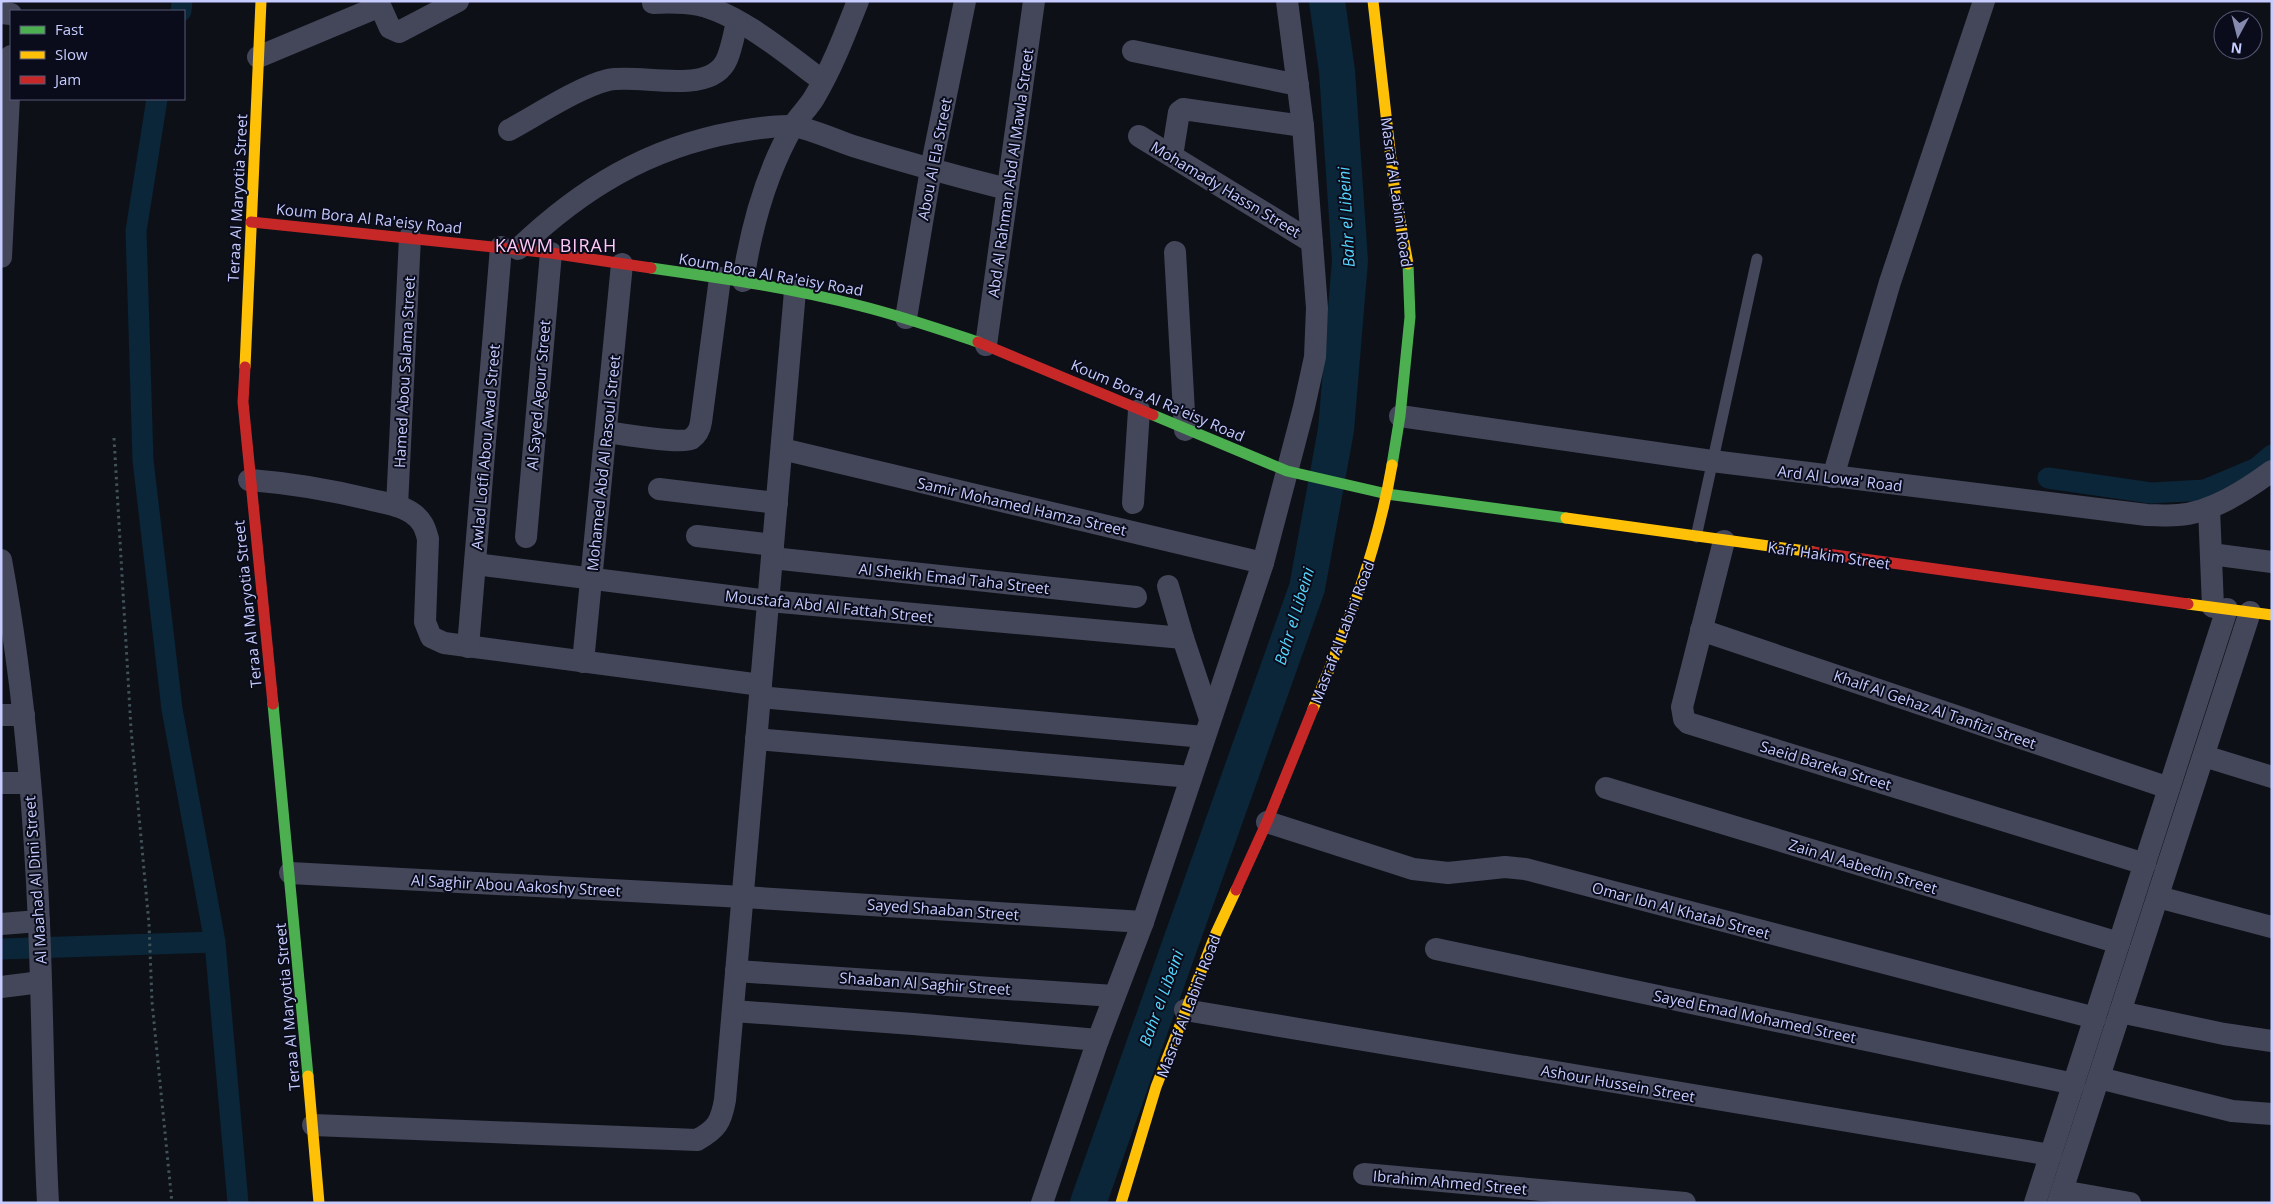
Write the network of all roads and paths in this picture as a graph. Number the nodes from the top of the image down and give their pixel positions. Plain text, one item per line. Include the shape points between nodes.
1 (261, 1) edge
2 (458, 1) edge
3 (858, 1) edge
4 (965, 1) edge
5 (1034, 1) edge
6 (1287, 1) edge
7 (1373, 1) edge
8 (1984, 1) edge
9 (379, 3) edge
10 (653, 3) dead end
11 (737, 22) junction
12 (1133, 51) dead end
13 (258, 57) junction
14 (10, 62) edge
15 (823, 81) junction
16 (1298, 84) junction
17 (5, 90) edge
18 (793, 126) junction
19 (1303, 126) junction
20 (509, 130) dead end
21 (1140, 136) dead end
22 (1172, 156) junction
23 (931, 169) junction
24 (1007, 189) junction
25 (251, 222) junction
26 (410, 237) junction
27 (1312, 242) junction
28 (510, 248) junction
29 (1175, 252) dead end
30 (551, 253) junction
31 (1, 257) edge
32 (1757, 260) dead end
33 (622, 264) junction
34 (720, 278) junction
35 (743, 281) junction
36 (795, 291) junction
37 (906, 318) junction
38 (986, 345) junction
39 (1139, 410) junction
40 (1400, 416) junction
41 (1185, 430) junction
42 (606, 432) junction
43 (114, 438) dead end
44 (782, 449) junction
45 (1712, 461) junction
46 (1287, 471) junction
47 (2272, 471) edge
48 (1833, 477) junction
49 (250, 480) junction
50 (659, 489) dead end
51 (1387, 494) junction
52 (777, 503) junction
53 (1133, 503) dead end
54 (397, 506) junction
55 (2209, 508) junction
56 (526, 536) dead end
57 (697, 536) dead end
58 (1696, 537) junction
59 (1724, 541) junction
60 (773, 552) junction
61 (2211, 554) junction
62 (1, 560) edge
63 (2272, 562) edge
64 (1262, 563) junction
65 (475, 564) junction
66 (592, 579) junction
67 (1168, 586) dead end
68 (1136, 597) dead end
69 (768, 601) junction
70 (5, 603) edge
71 (2220, 608) junction
72 (2250, 612) junction
73 (2272, 615) edge
74 (1701, 630) junction
75 (1183, 638) junction
76 (468, 647) junction
77 (583, 662) junction
78 (761, 691) junction
79 (1, 715) edge
80 (24, 715) junction
81 (1207, 728) junction
82 (756, 739) junction
83 (2204, 756) junction
84 (1191, 777) junction
85 (2272, 777) edge
86 (1, 783) edge
87 (29, 783) junction
88 (1606, 788) dead end
89 (2169, 788) junction
90 (1266, 822) junction
91 (2145, 864) junction
92 (290, 873) junction
93 (743, 897) junction
94 (2158, 897) junction
95 (39, 921) junction
96 (1143, 922) junction
97 (1, 924) edge
98 (2272, 928) edge
99 (2119, 943) junction
100 (1436, 949) dead end
101 (736, 970) junction
102 (42, 982) junction
103 (1, 987) edge
104 (1114, 996) junction
105 (1185, 1010) junction
106 (733, 1011) junction
107 (2120, 1012) junction
108 (2095, 1018) junction
109 (1098, 1040) junction
110 (2272, 1041) edge
111 (2099, 1078) junction
112 (2074, 1084) junction
113 (2272, 1114) edge
114 (313, 1125) junction
115 (2051, 1155) junction
116 (1364, 1174) dead end
117 (2060, 1197) edge
118 (48, 1203) edge
119 (172, 1203) edge
120 (319, 1203) edge
121 (1042, 1203) edge
122 (1120, 1203) edge
123 (1685, 1203) edge
124 (2035, 1203) edge
125 (2130, 1203) edge

1 - 13 street, Teraa Al Maryotia Street
2 - 9 street via 399,32 390,28
3 - 15 street
4 - 23 street, Abou Al Ela Street
5 - 24 street, Abd Al Rahman Abd Al Mawla Street
6 - 16 street
7 - 40 street, Masraf Al Labini Road via 1395,194 1408,254 1410,317
8 - 48 street via 1890,282
9 - 13 street
10 - 11 street via 700,5
11 - 15 street
11 - 20 street via 726,61 706,78 693,81 626,78 594,84
12 - 16 street
13 - 25 street, Teraa Al Maryotia Street
14 - 17 street
15 - 18 street
16 - 19 street
17 - 31 street
18 - 23 street
18 - 28 street via 717,136 643,160 576,198
18 - 35 street via 760,204
19 - 22 street via 1183,109 1179,112
19 - 27 street
21 - 22 street, Mohamady Hassn Street
22 - 27 street, Mohamady Hassn Street
23 - 24 street
23 - 37 street, Abou Al Ela Street
24 - 38 street, Abd Al Rahman Abd Al Mawla Street
25 - 26 street, Koum Bora Al Ra'eisy Road
25 - 49 street, Teraa Al Maryotia Street via 243,402
26 - 28 street, Koum Bora Al Ra'eisy Road
26 - 54 street, Hamed Abou Salama Street
27 - 46 street via 1317,308 1315,357
28 - 30 street, Koum Bora Al Ra'eisy Road
28 - 65 street, Awlad Lotfi Abou Awad Street
29 - 41 street
30 - 33 street, Koum Bora Al Ra'eisy Road
30 - 56 street, Al Sayed Agour Street
32 - 45 lane
33 - 34 street, Koum Bora Al Ra'eisy Road
33 - 42 street, Mohamed Abd Al Rasoul Street
34 - 35 street, Koum Bora Al Ra'eisy Road
34 - 42 street via 697,434 680,441
35 - 36 street, Koum Bora Al Ra'eisy Road
36 - 37 street, Koum Bora Al Ra'eisy Road
36 - 44 street
37 - 38 street, Koum Bora Al Ra'eisy Road
38 - 39 street, Koum Bora Al Ra'eisy Road
39 - 41 street, Koum Bora Al Ra'eisy Road
39 - 53 street
40 - 45 street, Ard Al Lowa' Road
40 - 51 street, Masraf Al Labini Road
41 - 46 street, Koum Bora Al Ra'eisy Road
42 - 66 street, Mohamed Abd Al Rasoul Street
43 - 119 path via 131,729 149,924 152,1002
44 - 52 street
44 - 64 street, Samir Mohamed Hamza Street
45 - 48 street, Ard Al Lowa' Road
45 - 58 lane
46 - 51 street, Koum Bora Al Ra'eisy Road
46 - 64 street
47 - 55 street, Ard Al Lowa' Road
48 - 55 street, Ard Al Lowa' Road via 2147,515 2180,515
49 - 54 street via 322,488
49 - 92 street, Teraa Al Maryotia Street
50 - 52 street
51 - 58 street, Kafr Hakim Street
51 - 90 street, Masraf Al Labini Road via 1372,556 1352,614
52 - 60 street
54 - 76 street via 412,513 425,525 428,538 425,622 431,637
55 - 61 street
57 - 60 street, Al Sheikh Emad Taha Street
58 - 59 street, Kafr Hakim Street
59 - 71 street, Kafr Hakim Street
59 - 74 street, Saeid Bareka Street
60 - 68 street, Al Sheikh Emad Taha Street
60 - 69 street
61 - 63 street
61 - 71 street
62 - 70 street, Al Maahad Al Dini Street
64 - 81 street
65 - 66 street, Moustafa Abd Al Fattah Street
65 - 76 street, Awlad Lotfi Abou Awad Street
66 - 69 street, Moustafa Abd Al Fattah Street
66 - 77 street, Mohamed Abd Al Rasoul Street
67 - 75 street
69 - 75 street, Moustafa Abd Al Fattah Street
69 - 78 street
70 - 80 street, Al Maahad Al Dini Street
71 - 72 street, Kafr Hakim Street
71 - 89 street
72 - 73 street, Kafr Hakim Street
72 - 83 street
74 - 89 street, Khalf Al Gehaz Al Tanfizi Street
74 - 91 street, Saeid Bareka Street via 1682,707 1684,719 1688,722
75 - 81 street
76 - 77 street
77 - 78 street
78 - 81 street
78 - 82 street
79 - 80 street
80 - 87 street, Al Maahad Al Dini Street
81 - 84 street
82 - 84 street
82 - 93 street
83 - 85 street
83 - 94 street
84 - 96 street
86 - 87 street
87 - 95 street, Al Maahad Al Dini Street
88 - 99 street, Zain Al Aabedin Street
89 - 91 street
90 - 105 street, Masraf Al Labini Road
90 - 108 street, Omar Ibn Al Khatab Street via 1413,869 1448,873 1505,867 1524,869
91 - 99 street
92 - 93 street, Al Saghir Abou Aakoshy Street
92 - 114 street, Teraa Al Maryotia Street
93 - 96 street, Sayed Shaaban Street
93 - 101 street
94 - 98 street
94 - 107 street
95 - 97 street
95 - 102 street, Al Maahad Al Dini Street
96 - 104 street
99 - 108 street
100 - 112 street, Sayed Emad Mohamed Street
101 - 104 street, Shaaban Al Saghir Street
101 - 106 street
102 - 103 street
102 - 118 street, Al Maahad Al Dini Street
104 - 109 street
105 - 115 street, Ashour Hussein Street
105 - 122 street, Masraf Al Labini Road via 1156,1087
106 - 109 street
106 - 114 street via 722,1117 712,1132 697,1140
107 - 110 street
107 - 111 street
108 - 112 street
109 - 121 street
111 - 113 street via 2232,1111
111 - 117 street
112 - 115 street
114 - 120 street, Teraa Al Maryotia Street
115 - 124 street
116 - 123 street, Ibrahim Ahmed Street
117 - 125 street

